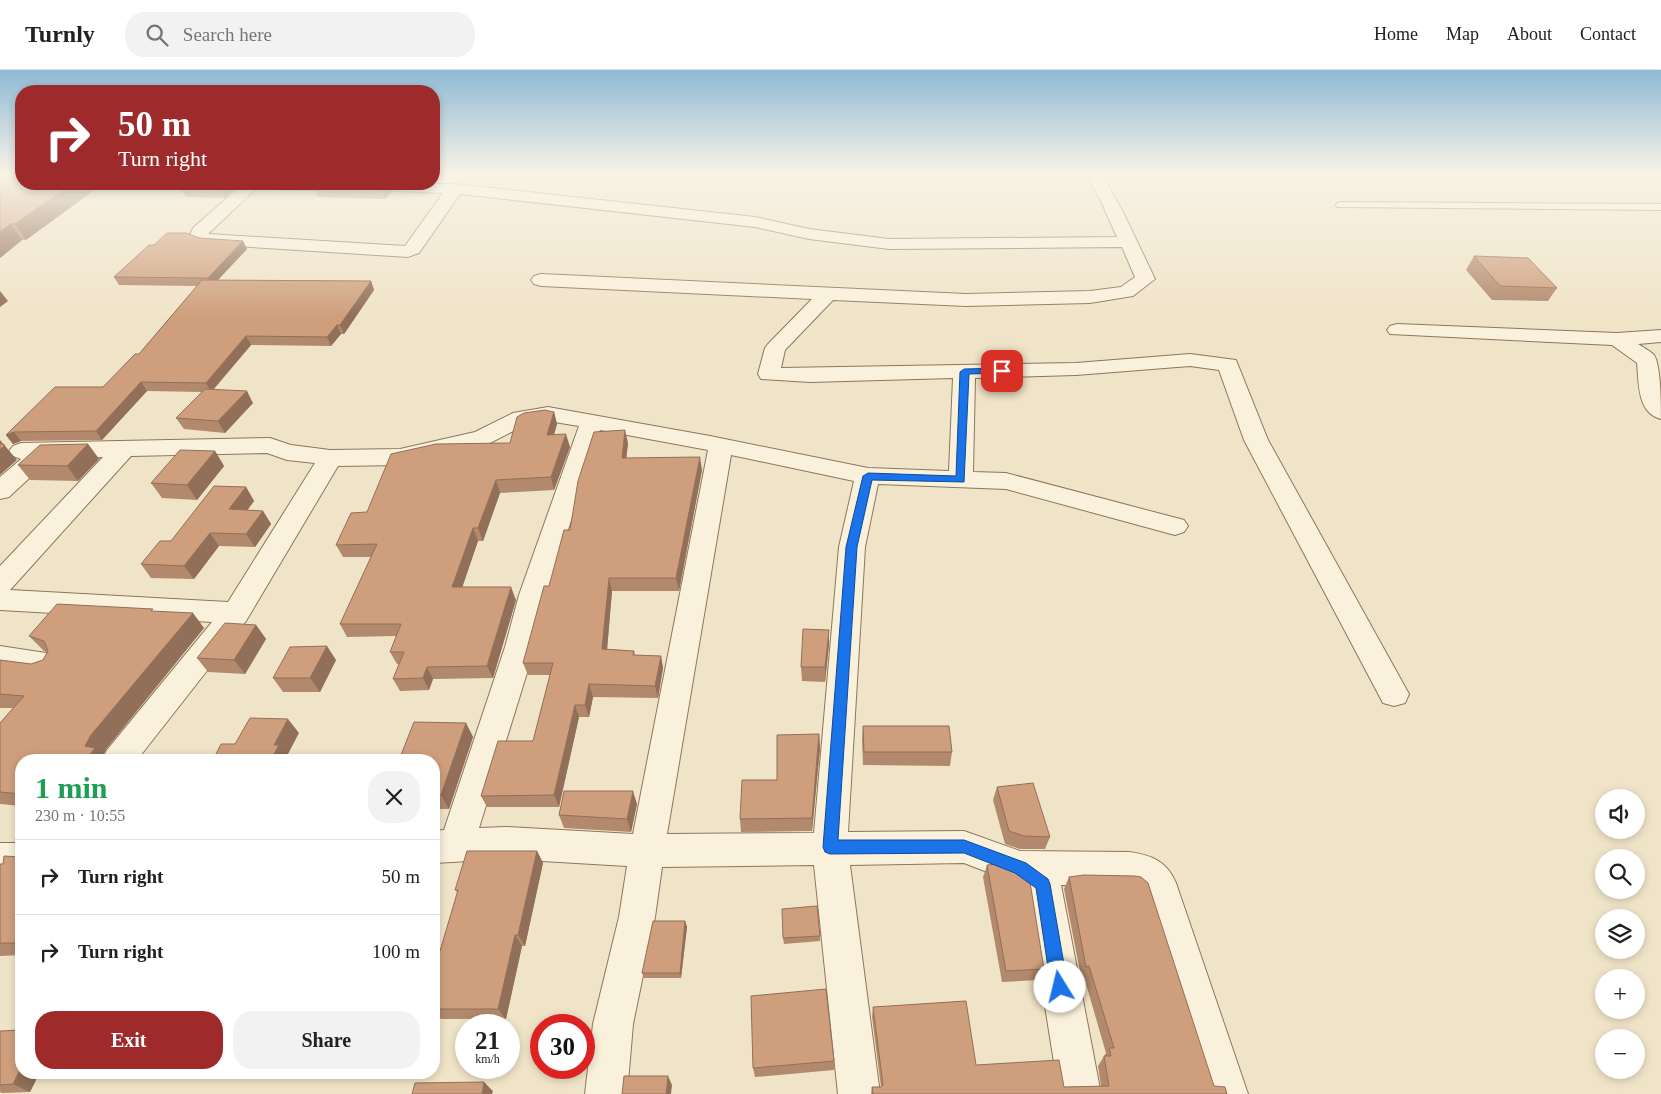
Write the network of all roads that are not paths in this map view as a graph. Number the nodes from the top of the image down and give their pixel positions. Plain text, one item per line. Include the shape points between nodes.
1 (212, 221) edge
2 (433, 221) edge
3 (744, 221) edge
4 (1119, 221) edge
5 (1127, 242) junction
6 (541, 280) dead end
7 (828, 294) junction
8 (1397, 330) dead end
9 (1661, 336) edge
10 (1617, 339) junction
11 (964, 372) junction
12 (1661, 412) edge
13 (592, 421) junction
14 (721, 446) junction
15 (124, 449) junction
16 (330, 458) junction
17 (868, 476) junction
18 (961, 480) junction
19 (0, 491) edge
20 (1174, 526) dead end
21 (0, 582) edge
22 (0, 600) edge
23 (236, 612) junction
24 (0, 658) edge
25 (46, 665) edge
26 (1394, 694) dead end
27 (123, 754) edge
28 (445, 846) edge
29 (830, 847) junction
30 (647, 851) junction
31 (15, 859) edge
32 (0, 860) edge
33 (1020, 868) junction
34 (606, 1094) edge
35 (859, 1094) edge
36 (1080, 1094) edge
37 (1227, 1094) edge

1 - 2 street via 198,237 408,252
3 - 5 street via 809,234 889,244
4 - 5 street
5 - 7 street via 1145,279 1126,292 1090,297 966,300
6 - 7 street
7 - 11 street via 775,348 769,374
8 - 10 street
9 - 10 street
10 - 12 street via 1647,360 1652,401
11 - 18 street
11 - 26 street via 1076,369 1190,360 1228,365 1256,440
13 - 14 street
13 - 16 street via 548,414 521,418 482,438 400,457
13 - 28 street via 533,595 520,647
14 - 17 street
14 - 30 street
15 - 16 street via 270,445 287,452
15 - 19 street via 33,451
15 - 21 street
16 - 23 street
17 - 18 street
17 - 29 street via 852,547
18 - 20 street via 1006,481
22 - 23 street
23 - 27 street
24 - 25 street
28 - 30 street via 506,843
29 - 30 street
29 - 33 street via 964,847
29 - 35 street
30 - 34 street via 637,916 613,1024
31 - 32 street
33 - 36 street via 1043,884
33 - 37 street via 1130,869 1158,882

